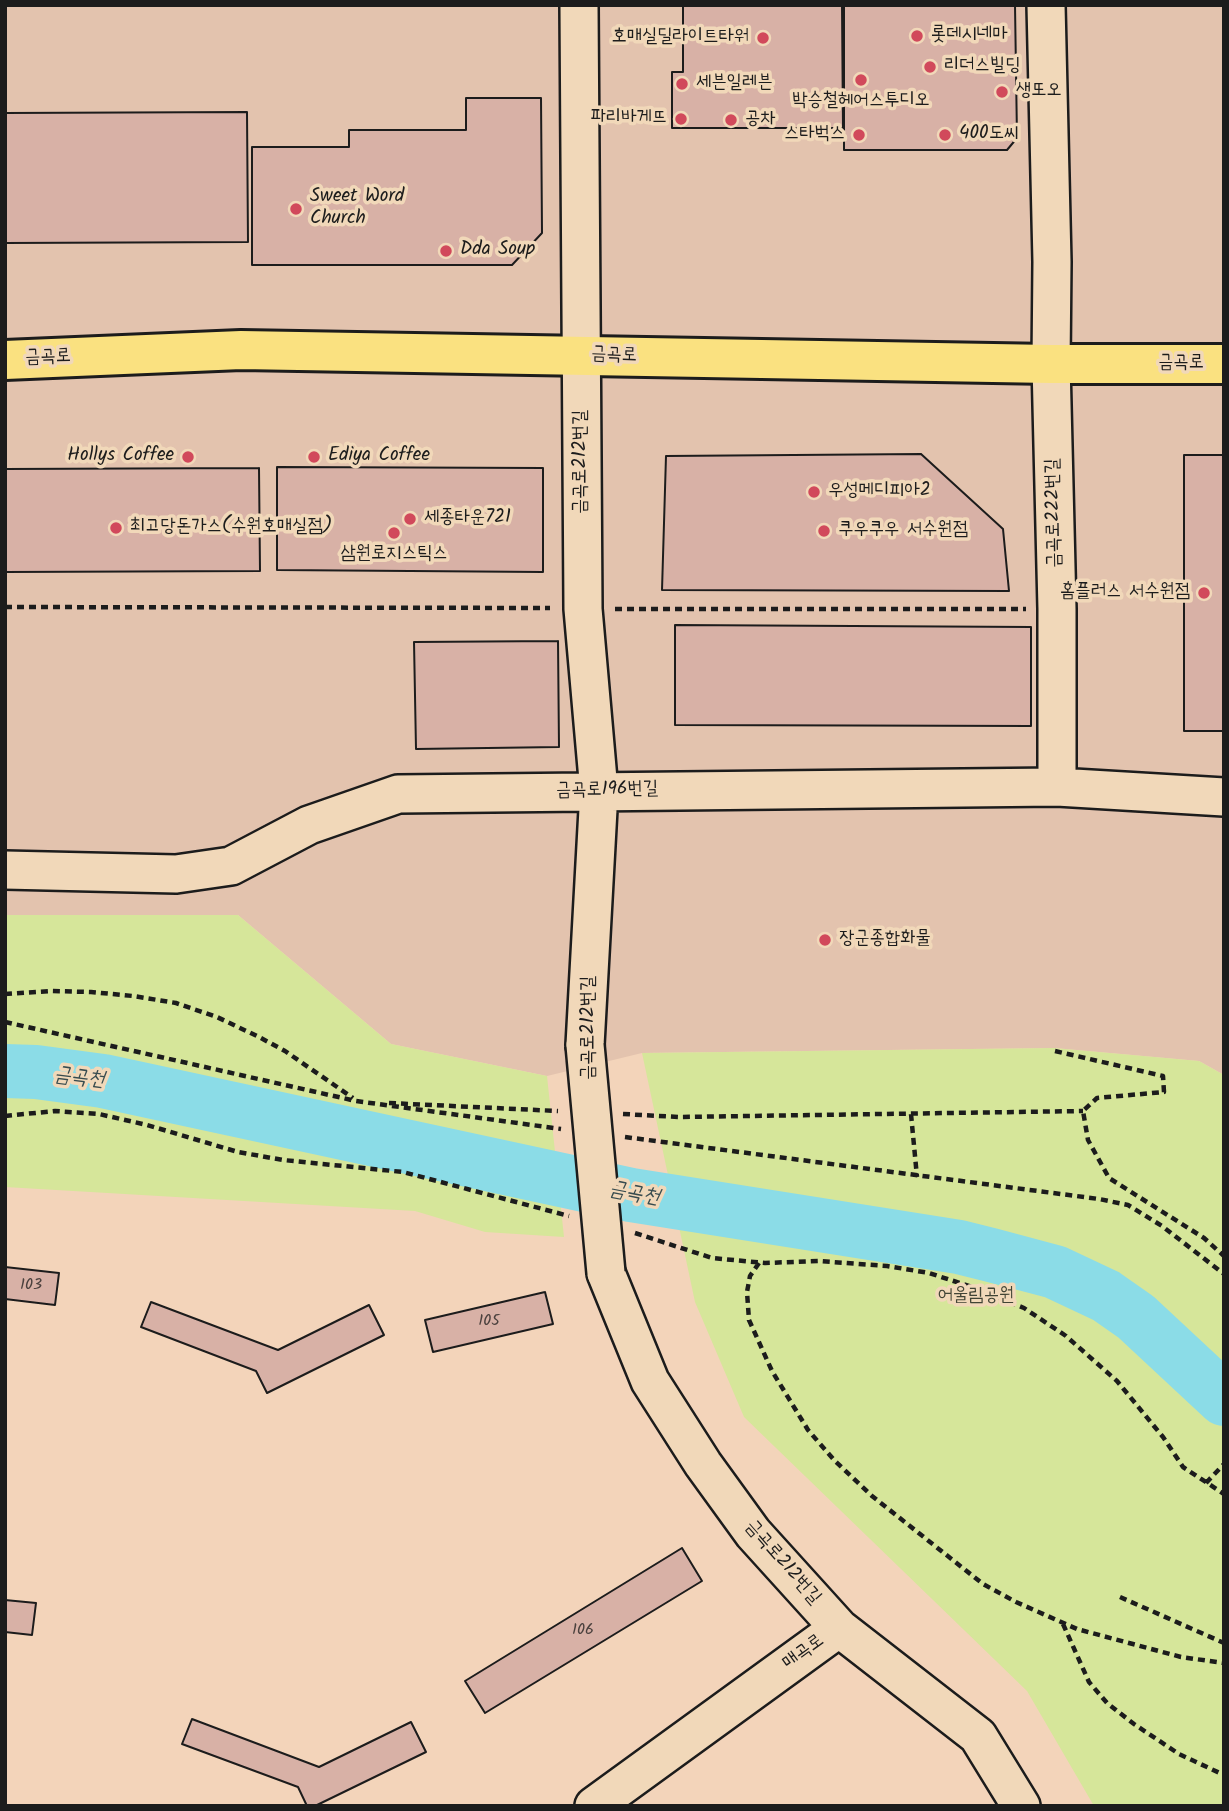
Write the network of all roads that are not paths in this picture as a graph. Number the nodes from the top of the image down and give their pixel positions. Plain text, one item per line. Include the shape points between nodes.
1 (579, 5) edge
2 (1046, 5) edge
3 (581, 355) junction
4 (5, 360) edge
5 (1051, 364) junction
6 (1224, 364) edge
7 (1057, 787) junction
8 (599, 791) junction
9 (1224, 797) edge
10 (5, 870) edge
11 (839, 1628) junction
12 (594, 1806) edge
13 (1021, 1806) edge

1 - 3 street, 금곡로212번길
2 - 5 street, 금곡로222번길
3 - 4 main road, 금곡로 via 241,350
3 - 5 main road, 금곡로
3 - 8 street, 금곡로212번길 via 583,609
5 - 6 main road, 금곡로
5 - 7 street, 금곡로222번길
7 - 8 street, 금곡로196번길
7 - 9 street, 금곡로196번길
8 - 10 street, 금곡로196번길 via 398,794 309,825 231,866 176,874
8 - 11 street, 금곡로212번길, bridge via 585,1045 606,1273 650,1381 703,1464 753,1533
11 - 12 street, 매곡로
11 - 13 street, 매곡로 via 978,1736

